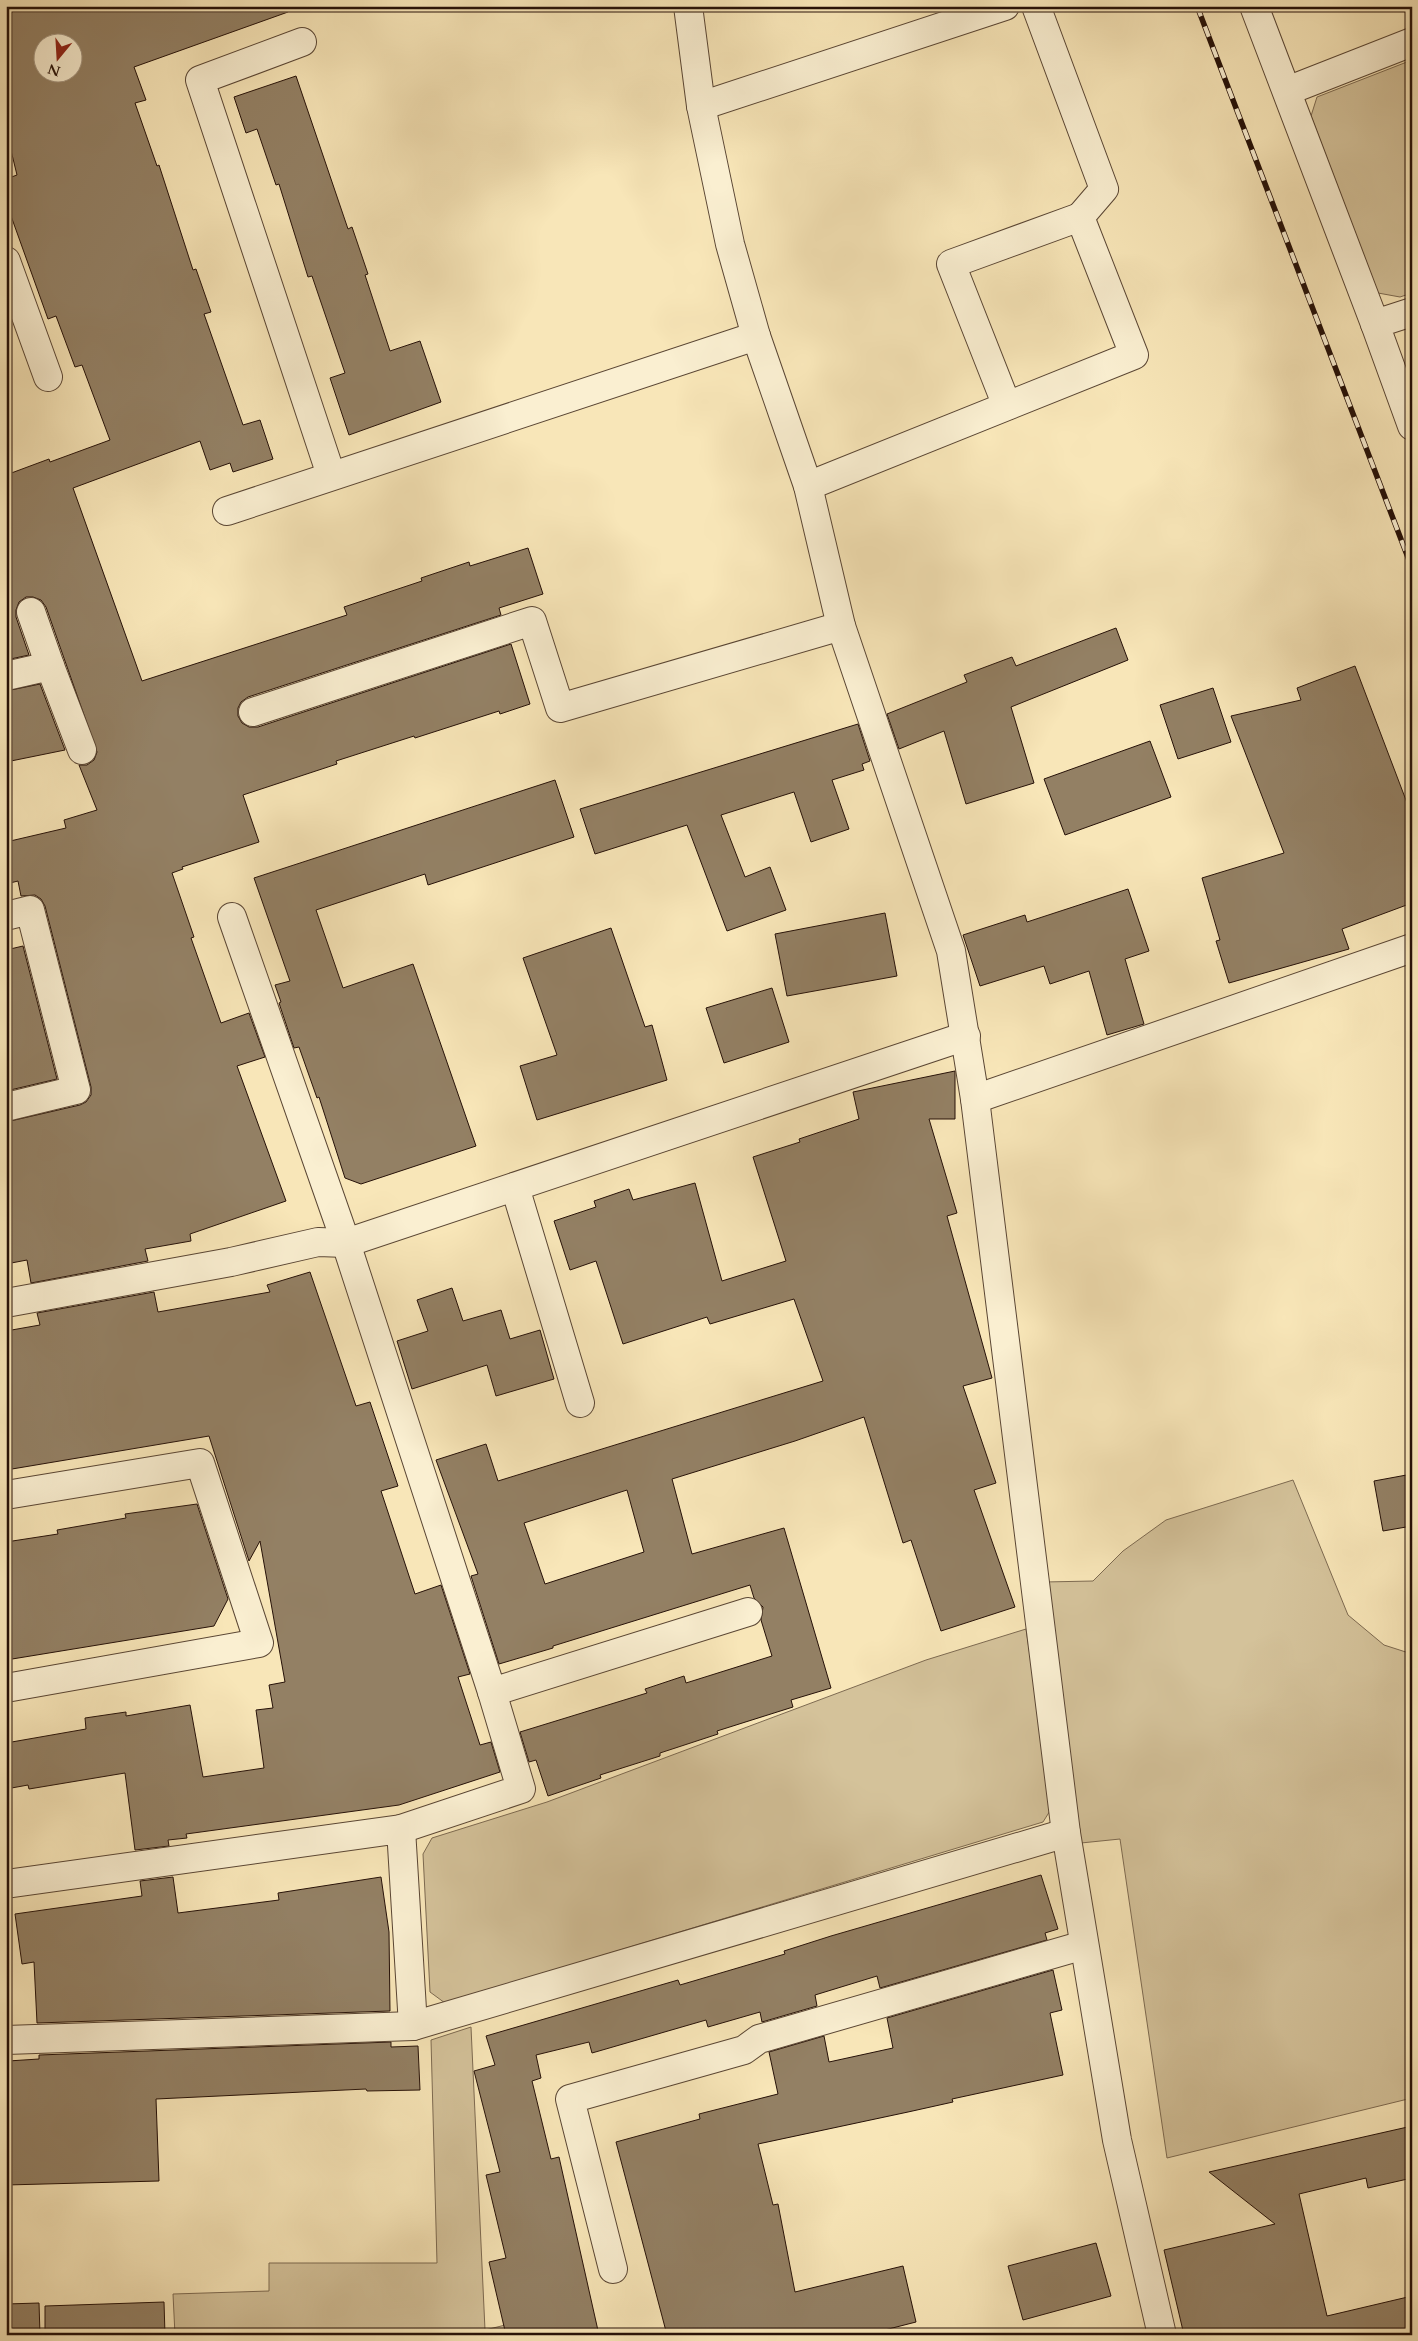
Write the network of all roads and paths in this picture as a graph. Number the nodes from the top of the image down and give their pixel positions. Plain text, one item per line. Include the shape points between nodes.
1 (688, 6) edge
2 (1004, 6) edge
3 (1036, 6) edge
4 (1254, 6) edge
5 (302, 42) dead end
6 (1412, 42) edge
7 (1287, 90) junction
8 (701, 106) junction
9 (1080, 217) junction
10 (6, 261) edge
11 (1412, 312) edge
12 (1375, 324) junction
13 (756, 336) junction
14 (48, 378) dead end
15 (1007, 406) junction
16 (1412, 426) edge
17 (331, 476) junction
18 (808, 486) junction
19 (227, 511) dead end
20 (31, 612) dead end
21 (841, 626) junction
22 (50, 666) junction
23 (6, 676) edge
24 (253, 712) dead end
25 (82, 750) dead end
26 (6, 916) edge
27 (232, 917) dead end
28 (1412, 948) edge
29 (966, 1036) junction
30 (975, 1099) junction
31 (6, 1107) edge
32 (515, 1187) junction
33 (346, 1244) junction
34 (6, 1303) edge
35 (580, 1403) dead end
36 (6, 1494) edge
37 (748, 1612) dead end
38 (6, 1688) edge
39 (492, 1692) junction
40 (401, 1829) junction
41 (1066, 1834) junction
42 (6, 1884) edge
43 (1084, 1945) junction
44 (413, 2026) junction
45 (6, 2040) edge
46 (613, 2269) dead end
47 (1162, 2335) edge

1 - 8 street
2 - 8 street
3 - 9 street via 1104,189
4 - 7 street
5 - 17 street via 200,80
6 - 7 street
7 - 12 street
8 - 13 street via 730,244
9 - 15 street via 1134,355
9 - 15 street via 951,264
10 - 14 street
11 - 12 street
12 - 16 street
13 - 17 street
13 - 18 street
15 - 18 street
17 - 19 street
18 - 21 street
20 - 22 street
21 - 24 street via 560,708 532,621
21 - 29 street via 951,951
22 - 23 street
22 - 25 street
26 - 31 street via 30,910 76,1090
27 - 33 street
28 - 30 street
29 - 30 street
29 - 32 street
30 - 41 street
32 - 33 street
32 - 35 street
33 - 34 street via 318,1242 231,1262
33 - 39 street
36 - 38 street via 200,1464 259,1643
37 - 39 street
39 - 40 street via 521,1789
40 - 42 street
40 - 44 street
41 - 43 street
41 - 44 street
43 - 46 street via 758,2039 744,2050 570,2099
43 - 47 street via 1117,2140
44 - 45 street

